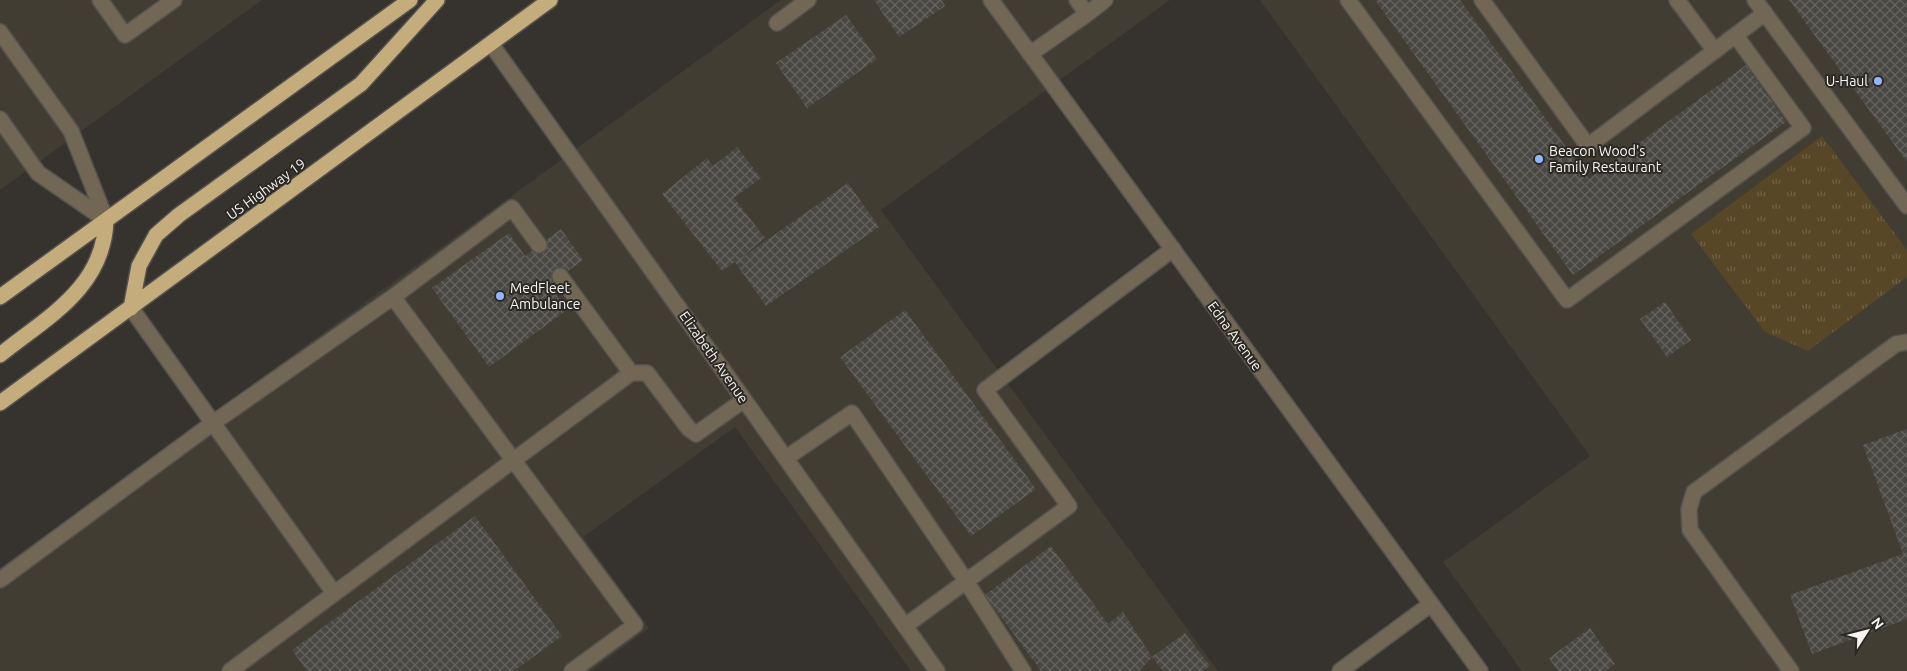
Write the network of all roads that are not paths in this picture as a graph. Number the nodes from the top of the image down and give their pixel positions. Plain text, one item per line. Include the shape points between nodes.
1 (100, 0) edge
2 (174, 0) edge
3 (410, 0) edge
4 (437, 0) edge
5 (550, 0) edge
6 (808, 0) edge
7 (991, 0) edge
8 (1077, 0) edge
9 (1105, 0) edge
10 (1348, 0) edge
11 (1482, 0) edge
12 (1677, 0) edge
13 (1755, 0) edge
14 (1765, 13) junction
15 (1087, 14) junction
16 (777, 23) dead end
17 (0, 32) edge
18 (1736, 36) junction
19 (491, 44) junction
20 (1715, 50) junction
21 (1030, 54) junction
22 (0, 119) edge
23 (1907, 206) edge
24 (106, 220) junction
25 (539, 245) dead end
26 (1173, 249) junction
27 (560, 276) dead end
28 (0, 297) edge
29 (393, 297) junction
30 (131, 308) junction
31 (1907, 342) edge
32 (0, 355) edge
33 (631, 373) junction
34 (744, 400) junction
35 (0, 404) edge
36 (213, 423) junction
37 (786, 458) junction
38 (513, 460) junction
39 (0, 580) edge
40 (966, 581) junction
41 (334, 593) junction
42 (1431, 604) junction
43 (905, 626) junction
44 (230, 671) edge
45 (572, 671) edge
46 (937, 671) edge
47 (1023, 671) edge
48 (1340, 671) edge
49 (1480, 671) edge
50 (1791, 671) edge

1 - 2 street via 125,35
3 - 24 highway
4 - 30 highway via 361,84 179,215 156,236 139,266
5 - 19 highway, US Highway 19
6 - 16 street
7 - 21 street, Edna Avenue
8 - 15 street
9 - 15 street
10 - 18 street via 1567,300 1803,128
11 - 20 street via 1588,146
12 - 20 street
13 - 14 street
14 - 18 street
14 - 23 street
15 - 21 street
17 - 24 street via 71,131
18 - 20 street
19 - 30 highway, US Highway 19
19 - 34 street, Elizabeth Avenue
21 - 26 street, Edna Avenue
22 - 24 street via 38,173
24 - 28 highway
24 - 32 highway via 106,242 92,274 78,292
25 - 29 street via 512,208
26 - 40 street via 985,390 1069,506
26 - 42 street, Edna Avenue
27 - 33 street
29 - 36 street
29 - 38 street
30 - 35 highway, US Highway 19
30 - 36 street
31 - 50 street via 1896,344 1694,492 1689,510 1690,530
33 - 34 street via 647,373 696,434
33 - 38 street
34 - 37 street, Elizabeth Avenue
36 - 39 street
36 - 41 street
37 - 40 street via 852,413
37 - 43 street, Elizabeth Avenue
38 - 41 street
38 - 45 street via 635,625
40 - 43 street
40 - 47 street
41 - 44 street
42 - 48 street
42 - 49 street, Edna Avenue
43 - 46 street, Elizabeth Avenue

